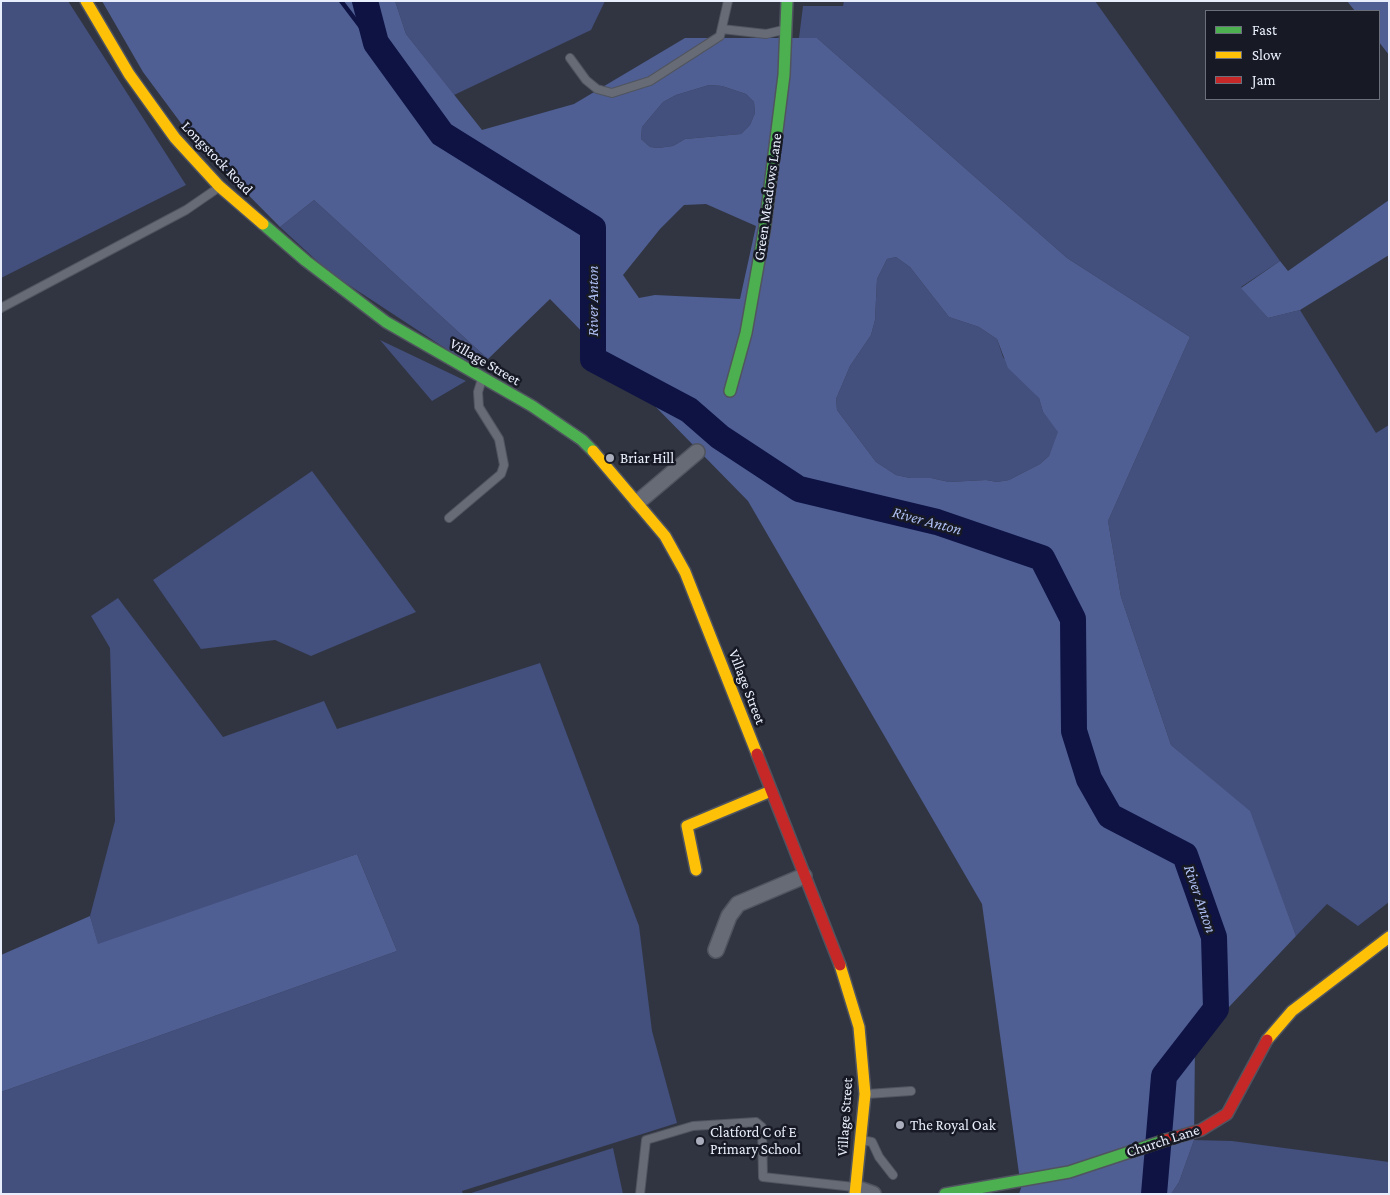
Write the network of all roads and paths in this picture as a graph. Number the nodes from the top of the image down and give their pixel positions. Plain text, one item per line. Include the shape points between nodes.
1 (86, 1) edge
2 (728, 1) edge
3 (786, 1) edge
4 (722, 29) junction
5 (785, 30) junction
6 (570, 58) dead end
7 (219, 186) junction
8 (1, 308) edge
9 (386, 322) joint
10 (483, 378) junction
11 (730, 390) dead end
12 (697, 452) dead end
13 (638, 502) junction
14 (449, 518) dead end
15 (771, 791) junction
16 (696, 870) dead end
17 (804, 876) junction
18 (1389, 937) edge
19 (716, 950) dead end
20 (911, 1091) dead end
21 (865, 1094) junction
22 (859, 1140) junction
23 (893, 1175) dead end
24 (855, 1191) edge
25 (640, 1194) edge
26 (873, 1194) edge
27 (945, 1194) edge

1 - 7 street, Longstock Road via 129,74 175,138
2 - 4 lane
3 - 5 street, Green Meadows Lane
4 - 5 lane via 766,34
4 - 6 lane via 720,36 650,81 612,93 586,80
5 - 11 street, Green Meadows Lane via 784,75 766,226 746,334
7 - 8 lane via 186,210
7 - 9 street, Longstock Road via 306,261
9 - 10 street, Village Street
10 - 13 street, Village Street via 582,440
10 - 14 lane via 478,392 479,407 499,439 504,465 501,474
12 - 13 street
13 - 15 street, Village Street via 665,536 685,572
15 - 16 street via 687,826
15 - 17 street, Village Street
17 - 19 street via 738,904 729,916
17 - 21 street, Village Street via 840,964 858,1027
18 - 27 street, Church Lane via 1292,1011 1262,1045 1227,1114 1201,1130 1068,1172
20 - 21 lane
21 - 22 street, Village Street
22 - 23 lane via 872,1142
22 - 24 street, Village Street
24 - 25 lane via 763,1177 762,1127 756,1122 693,1126 646,1140
24 - 26 street

